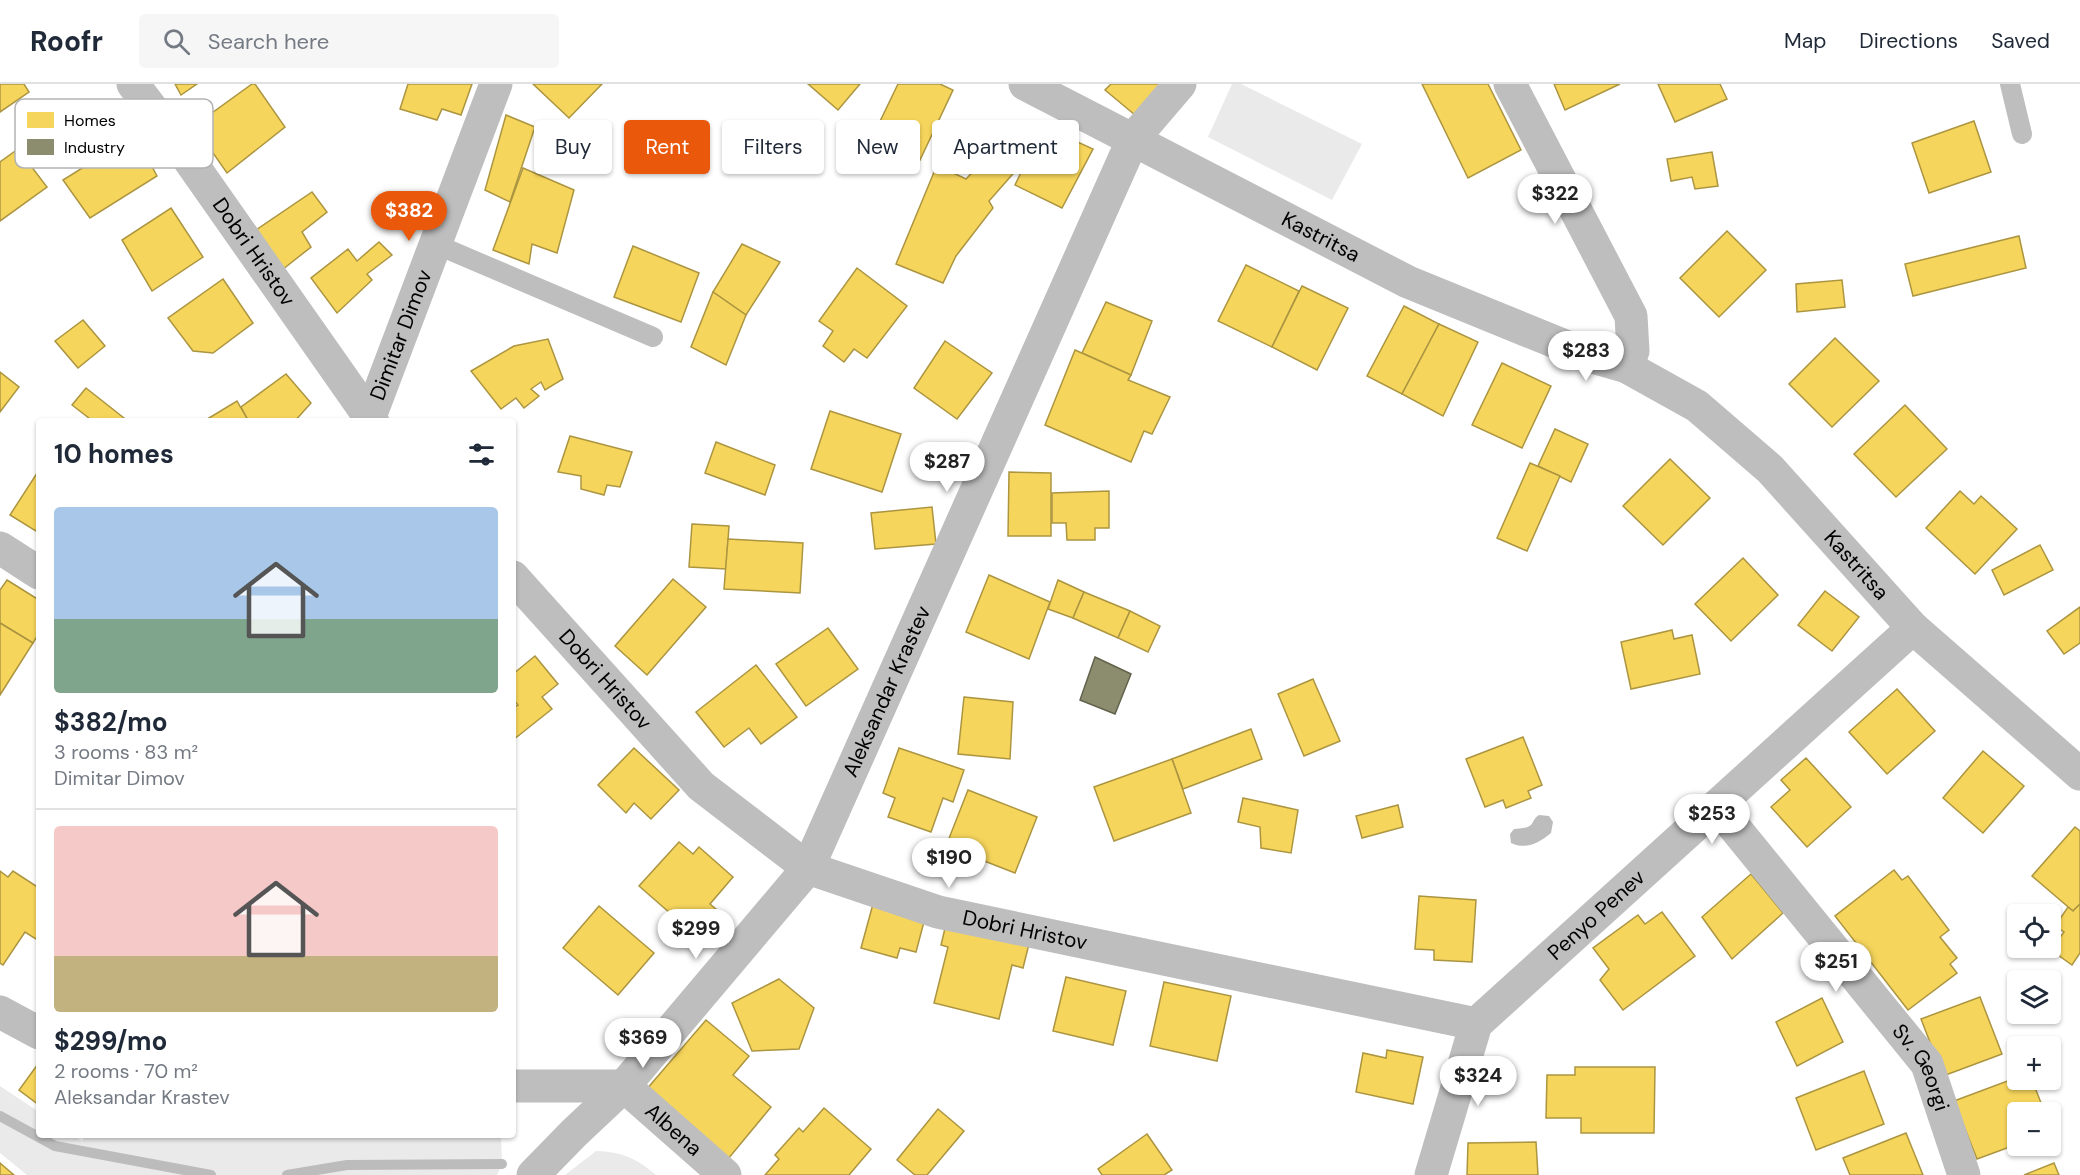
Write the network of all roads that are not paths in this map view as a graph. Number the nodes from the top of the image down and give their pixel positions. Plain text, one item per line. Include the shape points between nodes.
1 (133, 84) edge
2 (496, 84) edge
3 (1025, 84) edge
4 (1179, 84) edge
5 (1510, 84) edge
6 (2010, 84) edge
7 (144, 99) edge
8 (2022, 134) dead end
9 (1133, 139) junction
10 (195, 168) edge
11 (435, 244) junction
12 (653, 337) dead end
13 (1627, 367) junction
14 (369, 418) edge
15 (371, 418) edge
16 (0, 548) edge
17 (36, 571) edge
18 (516, 580) edge
19 (1913, 628) junction
20 (2080, 774) edge
21 (1717, 806) junction
22 (808, 868) junction
23 (0, 1012) edge
24 (1476, 1024) junction
25 (36, 1031) edge
26 (516, 1086) edge
27 (624, 1086) junction
28 (533, 1175) edge
29 (725, 1175) edge
30 (1431, 1175) edge
31 (1964, 1175) edge

1 - 7 street, Dobri Hristov
2 - 11 street, Dimitar Dimov
3 - 9 street, Kastritsa
4 - 9 street, Aleksandar Krastev
5 - 13 street via 1631,316 1634,351
6 - 8 lane
9 - 13 street, Kastritsa via 1408,282 1592,357
9 - 22 street, Aleksandar Krastev
10 - 14 street, Dobri Hristov
11 - 12 lane
11 - 15 street, Dimitar Dimov
13 - 19 street, Kastritsa via 1697,406 1770,468
16 - 17 street
18 - 22 street, Dobri Hristov via 701,786
19 - 20 street, Kastritsa
19 - 21 street, Penyo Penev
21 - 24 street, Penyo Penev
21 - 31 street, Sv. Georgi via 1927,1064
22 - 24 street, Dobri Hristov via 938,912
22 - 27 street, Aleksandar Krastev
23 - 25 street
24 - 30 street
26 - 27 street
27 - 28 street, Aleksandar Krastev
27 - 29 street, Albena

